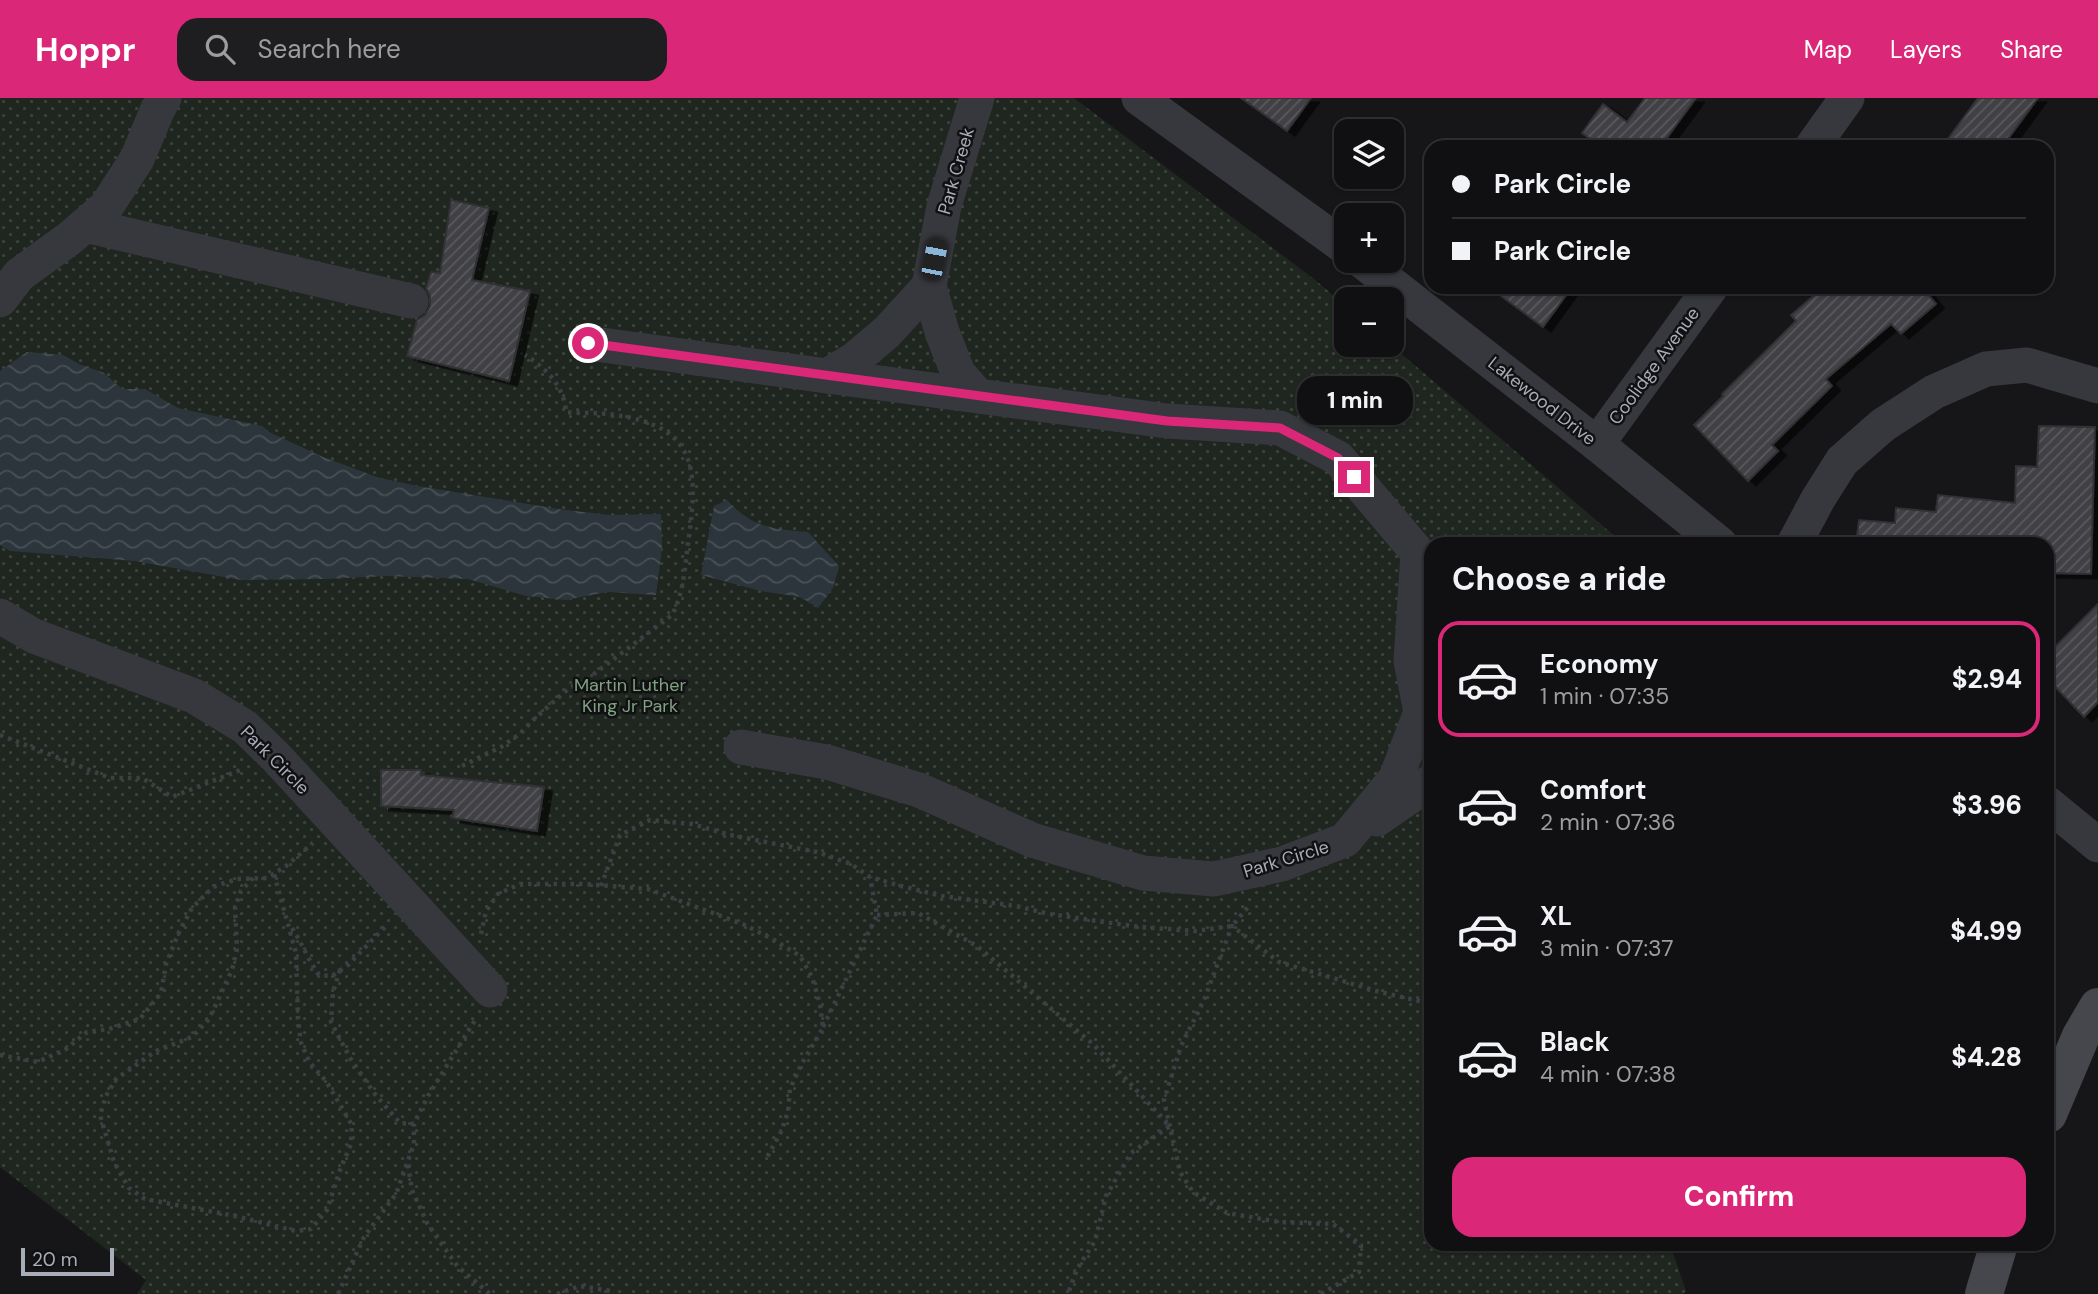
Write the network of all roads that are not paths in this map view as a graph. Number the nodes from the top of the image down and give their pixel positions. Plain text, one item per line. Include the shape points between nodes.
1 (164, 98) edge
2 (977, 98) edge
3 (1847, 98) edge
4 (1149, 101) edge
5 (1817, 140) edge
6 (85, 225) junction
7 (1334, 239) edge
8 (1377, 273) edge
9 (929, 286) junction
10 (1706, 294) edge
11 (0, 300) edge
12 (411, 301) dead end
13 (588, 343) dead end
14 (827, 376) junction
15 (2098, 386) edge
16 (978, 396) junction
17 (1597, 444) junction
18 (1708, 537) edge
19 (1798, 537) edge
20 (0, 616) edge
21 (1421, 672) edge
22 (741, 747) dead end
23 (1424, 786) edge
24 (2054, 809) edge
25 (1345, 840) junction
26 (2098, 845) edge
27 (490, 990) road end
28 (2098, 1007) edge
29 (2054, 1100) edge
30 (1997, 1251) edge
31 (1984, 1294) edge

1 - 6 street via 137,159 106,207
2 - 9 street, Park Creek via 944,206
3 - 5 street
4 - 7 street
6 - 11 street via 19,275
6 - 12 street
8 - 17 street, Lakewood Drive
9 - 14 street via 887,332
9 - 16 street via 958,373
10 - 17 street, Coolidge Avenue
13 - 14 street
14 - 16 street
15 - 19 street via 2027,365 1986,369 1934,392 1883,425 1842,461
16 - 21 street, Park Circle via 1167,421 1280,428 1338,458 1418,553
17 - 18 street, Lakewood Drive
20 - 27 street, Park Circle via 34,636 194,696 245,727
21 - 25 street, Park Circle via 1421,712 1396,778
22 - 25 street, Park Circle via 827,762 919,789 1032,841 1143,873 1214,879 1282,864
23 - 25 street
24 - 26 street
28 - 29 main road
30 - 31 main road

